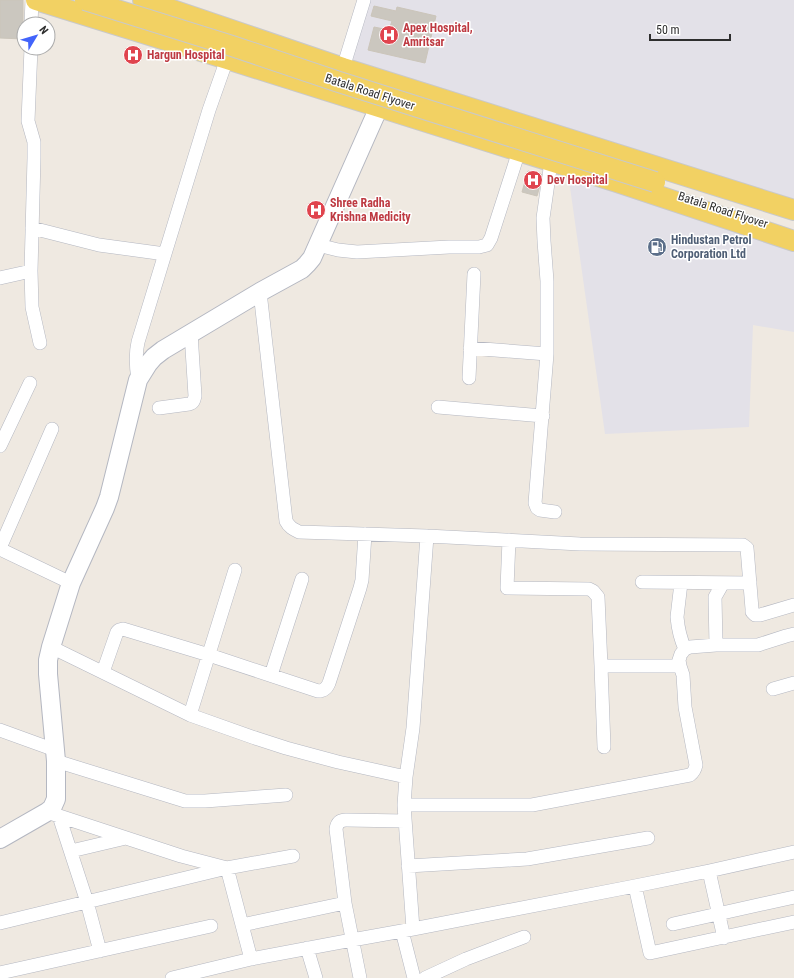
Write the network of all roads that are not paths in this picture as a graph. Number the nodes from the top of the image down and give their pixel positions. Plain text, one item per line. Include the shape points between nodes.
1 (32, 0) edge
2 (36, 0) edge
3 (85, 0) edge
4 (143, 0) edge
5 (364, 0) edge
6 (31, 16) edge
7 (31, 56) edge
8 (227, 58) junction
9 (343, 68) junction
10 (387, 82) junction
11 (379, 107) junction
12 (519, 151) junction
13 (551, 162) junction
14 (655, 182) junction
15 (794, 210) edge
16 (794, 224) edge
17 (32, 228) junction
18 (794, 234) edge
19 (794, 241) edge
20 (318, 245) junction
21 (165, 254) junction
22 (31, 271) junction
23 (474, 274) dead end
24 (0, 278) edge
25 (260, 292) junction
26 (191, 333) junction
27 (40, 343) dead end
28 (470, 348) junction
29 (548, 354) junction
30 (470, 378) dead end
31 (138, 380) junction
32 (30, 384) dead end
33 (438, 407) dead end
34 (159, 408) dead end
35 (543, 416) junction
36 (52, 429) dead end
37 (0, 446) edge
38 (555, 512) dead end
39 (365, 534) junction
40 (427, 536) junction
41 (509, 540) junction
42 (0, 548) edge
43 (235, 570) dead end
44 (302, 578) dead end
45 (642, 582) dead end
46 (71, 583) junction
47 (681, 583) junction
48 (723, 583) junction
49 (750, 583) junction
50 (794, 605) edge
51 (794, 634) edge
52 (716, 645) junction
53 (51, 647) junction
54 (685, 648) junction
55 (209, 655) junction
56 (601, 666) junction
57 (680, 666) junction
58 (103, 672) junction
59 (271, 675) junction
60 (794, 684) edge
61 (772, 689) dead end
62 (190, 715) junction
63 (0, 730) edge
64 (604, 747) dead end
65 (56, 756) junction
66 (406, 777) junction
67 (286, 795) dead end
68 (404, 806) junction
69 (53, 814) junction
70 (405, 821) junction
71 (126, 838) junction
72 (648, 838) dead end
73 (0, 839) edge
74 (70, 852) junction
75 (794, 852) edge
76 (293, 856) dead end
77 (408, 866) junction
78 (227, 868) junction
79 (709, 871) junction
80 (635, 886) junction
81 (794, 897) edge
82 (86, 902) junction
83 (344, 903) junction
84 (719, 914) junction
85 (794, 922) edge
86 (0, 923) edge
87 (673, 924) dead end
88 (242, 925) junction
89 (211, 926) dead end
90 (408, 930) junction
91 (524, 937) dead end
92 (724, 938) junction
93 (352, 940) junction
94 (307, 948) junction
95 (100, 951) junction
96 (251, 959) junction
97 (0, 973) edge
98 (172, 978) edge
99 (316, 978) edge
100 (360, 978) edge
101 (414, 978) edge
102 (425, 978) edge

1 - 6 street
2 - 8 main road
3 - 14 main road, Batala Road Flyover, bridge
4 - 9 main road
5 - 9 street
7 - 17 street via 28,121 34,142
8 - 11 main road
8 - 21 street
9 - 10 main road
10 - 11 street
10 - 15 main road
11 - 12 main road
11 - 20 street
12 - 13 main road
12 - 20 street via 487,245 357,252
13 - 19 main road
13 - 29 street via 543,218
14 - 16 main road, Batala Road Flyover via 676,185
14 - 18 main road, Batala Road Flyover via 674,194
17 - 21 street via 100,245
17 - 22 street
20 - 25 street via 312,258 302,269
21 - 31 street via 136,350
22 - 24 street
22 - 27 street via 32,307
23 - 28 street
25 - 26 street
25 - 39 street via 286,521 299,532
26 - 31 street via 154,357
26 - 34 street via 194,400 189,404
28 - 29 street
28 - 30 street
29 - 35 street
31 - 46 street via 105,508
32 - 37 street
33 - 35 street
35 - 38 street via 536,505 540,510
36 - 42 street
39 - 40 street
39 - 59 street via 360,588 328,686 318,691
40 - 41 street
40 - 66 street via 413,728
41 - 49 street via 580,544 743,545 747,548
41 - 56 street via 507,588 590,589 596,593
42 - 46 street
43 - 55 street
44 - 59 street
45 - 47 street
46 - 53 street
47 - 48 street
47 - 54 street via 677,622
48 - 49 street
48 - 52 street via 715,597
49 - 50 street via 752,609 755,615
51 - 52 street via 758,645
52 - 54 street
53 - 58 street
53 - 65 street via 48,674
54 - 57 street via 681,654
55 - 58 street via 123,629 117,632
55 - 59 street
55 - 62 street
56 - 57 street
56 - 64 street
57 - 68 street via 696,765 690,775 532,805
58 - 62 street
60 - 61 street
62 - 66 street via 286,748
63 - 65 street
65 - 67 street via 185,801
65 - 69 street via 56,798 52,808
66 - 68 street
68 - 70 street
69 - 71 street
69 - 73 street
69 - 74 street
70 - 77 street
70 - 83 street via 339,822 336,829
71 - 74 street
71 - 78 street
72 - 77 street via 527,858
74 - 82 street
75 - 79 street
76 - 78 street
77 - 90 street
78 - 82 street
78 - 88 street
79 - 80 street
79 - 84 street
80 - 90 street
80 - 92 street via 650,954
81 - 84 street
82 - 86 street
82 - 95 street
83 - 88 street
83 - 93 street
84 - 87 street
84 - 92 street
85 - 92 street
88 - 96 street
89 - 95 street
90 - 93 street
90 - 101 street
91 - 102 street via 466,958
93 - 94 street
93 - 100 street
94 - 96 street
94 - 99 street
95 - 97 street
96 - 98 street

